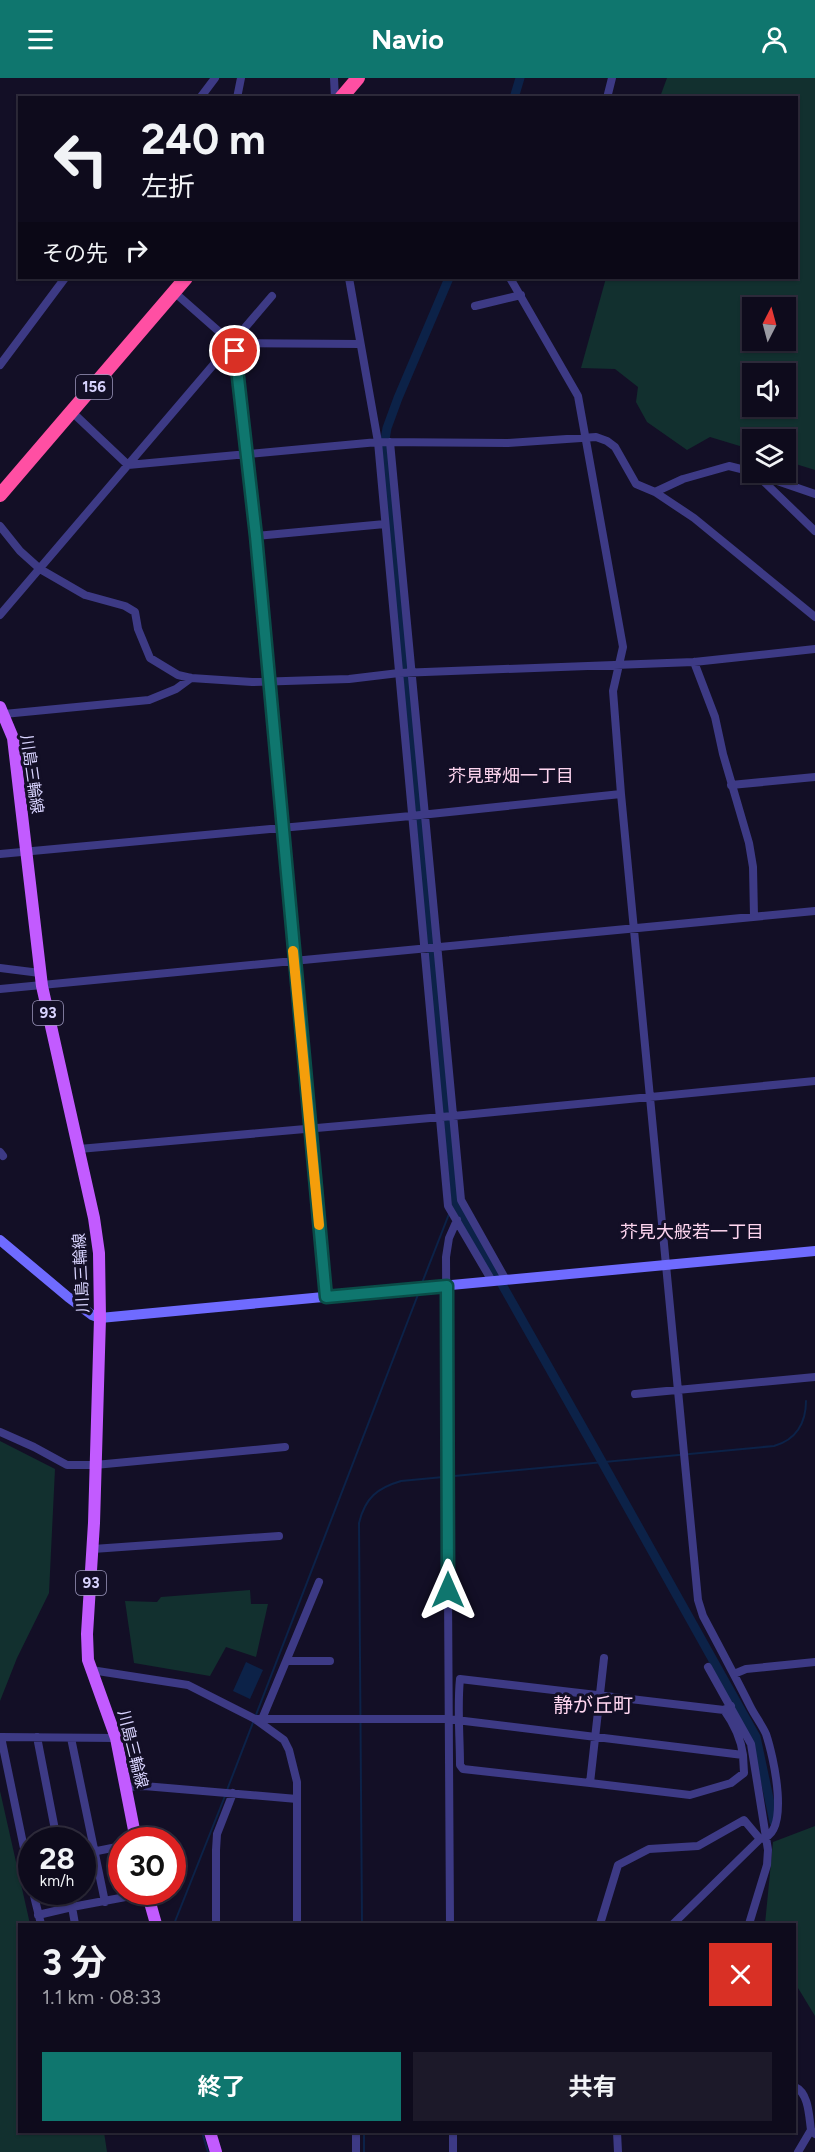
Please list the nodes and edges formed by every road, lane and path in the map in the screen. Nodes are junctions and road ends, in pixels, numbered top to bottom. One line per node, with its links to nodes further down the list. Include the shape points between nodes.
1 (215, 78): 6 (street)
2 (241, 78): 7 (street)
3 (334, 78): 8 (street)
4 (358, 78): 9 (highway)
5 (612, 78): 10 (street)
6 (202, 96)
7 (237, 96)
8 (335, 96)
9 (343, 96)
10 (608, 96)
11 (64, 279): 21 (street)
12 (185, 279): 15 (highway, 156)
13 (349, 279): 20 (street)
14 (511, 279): 16 (street)
15 (174, 292): 19 (street); 22 (highway, 156)
16 (521, 295): 18 (street); 23 (street, via 578,396)
17 (272, 296): 19 (street)
18 (475, 306)
19 (232, 343): 20 (street); 26 (street); 27 (street)
20 (360, 344): 24 (street)
21 (0, 365)
22 (72, 412): 27 (street); 33 (highway, 156)
23 (586, 437): 25 (street, via 508,443); 31 (street, via 596,436 615,447 636,484); 45 (street, via 623,646)
24 (378, 442): 25 (street); 26 (street); 34 (street)
25 (390, 442): 38 (street)
26 (248, 453): 27 (street); 37 (street)
27 (128, 465): 40 (street)
28 (742, 469): 31 (street, via 729,466)
29 (765, 483): 36 (street)
30 (784, 483): 32 (street)
31 (655, 492): 42 (street, via 713,532)
32 (815, 494)
33 (0, 495)
34 (385, 524): 37 (street); 39 (street)
35 (0, 526): 40 (street)
36 (815, 531)
37 (256, 536): 49 (street)
38 (400, 542): 39 (street); 46 (street)
39 (386, 544): 47 (street)
40 (40, 569): 41 (street); 48 (street, via 85,595 135,612 150,658 178,675)
41 (0, 615)
42 (815, 617)
43 (815, 649): 44 (street)
44 (694, 662): 45 (street); 52 (street, via 715,717)
45 (619, 666): 46 (street); 53 (street, via 613,691)
46 (411, 672): 47 (street); 54 (street)
47 (399, 673): 49 (street); 55 (street)
48 (191, 678): 49 (street); 50 (street, via 149,700)
49 (269, 683): 56 (street)
50 (2, 711): 57 (main road, 川島三輪線 / 93, via 13,738)
51 (815, 777): 52 (street)
52 (731, 785): 60 (street, via 749,843)
53 (621, 794): 54 (street); 61 (street)
54 (425, 813): 55 (street); 62 (street)
55 (411, 816): 56 (street); 63 (street)
56 (282, 828): 57 (street); 64 (street)
57 (25, 851): 58 (street); 66 (main road, 川島三輪線 / 93)
58 (0, 854)
59 (815, 911): 60 (street)
60 (754, 917): 61 (street)
61 (635, 928): 62 (street); 70 (street)
62 (438, 947): 63 (street); 71 (street)
63 (424, 948): 64 (street); 72 (street)
64 (294, 962): 67 (street); 73 (street)
65 (0, 968): 66 (street)
66 (40, 973): 67 (main road, 川島三輪線 / 93)
67 (42, 986): 68 (street); 74 (main road, 川島三輪線 / 93)
68 (0, 990)
69 (815, 1081): 70 (street)
70 (650, 1096): 71 (street); 78 (street)
71 (453, 1116): 72 (street); 79 (street, via 461,1200)
72 (440, 1117): 73 (street); 75 (street, via 448,1206)
73 (310, 1129): 74 (street); 82 (street)
74 (79, 1149): 83 (main road, 川島三輪線 / 93, via 99,1253)
75 (457, 1220): 80 (street); 81 (street, via 446,1257)
76 (0, 1240): 83 (street, via 68,1297)
77 (815, 1251): 78 (street)
78 (666, 1266): 79 (street); 85 (street)
79 (507, 1280): 80 (street)
80 (492, 1281): 81 (street)
81 (447, 1286): 82 (street); 103 (street)
82 (326, 1297): 83 (street)
83 (100, 1318): 89 (main road, 川島三輪線 / 93)
84 (815, 1377): 85 (street)
85 (677, 1391): 86 (street); 99 (street, via 698,1600)
86 (635, 1394)
87 (0, 1432): 89 (street, via 67,1465)
88 (285, 1447): 89 (street)
89 (95, 1465): 91 (main road, 川島三輪線 / 93)
90 (279, 1536): 91 (street)
91 (93, 1550): 98 (main road, 川島三輪線 / 93, via 87,1634)
92 (320, 1582): 94 (street)
93 (604, 1658): 100 (street)
94 (286, 1661): 95 (street); 102 (street)
95 (330, 1661)
96 (815, 1662): 99 (street, via 746,1669)
97 (708, 1667): 101 (street)
98 (91, 1670): 102 (street, via 188,1685); 107 (main road, 川島三輪線 / 93)
99 (734, 1674): 118 (street, via 765,1732 772,1754 779,1814 776,1828)
100 (600, 1696): 101 (street); 104 (street, via 460,1679); 108 (street)
101 (727, 1708): 109 (street); 118 (street, via 751,1744)
102 (259, 1719): 103 (street); 113 (street, via 284,1740 289,1750)
103 (448, 1719): 104 (street); 131 (street)
104 (460, 1721): 108 (street); 110 (street, via 463,1769)
105 (37, 1737): 106 (street); 114 (street, via 1,1737); 115 (street)
106 (71, 1738): 107 (street); 116 (street)
107 (116, 1738): 111 (main road, 川島三輪線 / 93)
108 (595, 1738): 109 (street); 110 (street)
109 (743, 1755): 110 (street, via 744,1773 731,1783 690,1795)
110 (590, 1783)
111 (126, 1787): 112 (street); 117 (main road, 川島三輪線 / 93)
112 (233, 1793): 113 (street); 129 (street, via 218,1833)
113 (297, 1799): 130 (street)
114 (21, 1827)
115 (54, 1827)
116 (90, 1827)
117 (134, 1827)
118 (763, 1838): 132 (street, via 744,1820 698,1846 649,1849 618,1865); 133 (street); 134 (street, via 767,1865)
119 (96, 1856): 121 (street)
120 (108, 1901): 121 (street)
121 (105, 1902): 124 (street)
122 (36, 1905): 125 (street)
123 (151, 1905): 128 (main road)
124 (72, 1907): 125 (street); 127 (street)
125 (38, 1915): 126 (street)
126 (41, 1923)
127 (75, 1923)
128 (156, 1923)
129 (216, 1923)
130 (297, 1923)
131 (450, 1923)
132 (600, 1923)
133 (674, 1923)
134 (749, 1923)
135 (796, 2087): 136 (street, via 804,2095)
136 (813, 2132): 145 (street)
137 (210, 2133): 141 (main road)
138 (356, 2133): 142 (street)
139 (453, 2133): 143 (street)
140 (617, 2133): 144 (street)
141 (216, 2152)
142 (356, 2152)
143 (453, 2152)
144 (618, 2152)
145 (798, 2152)

